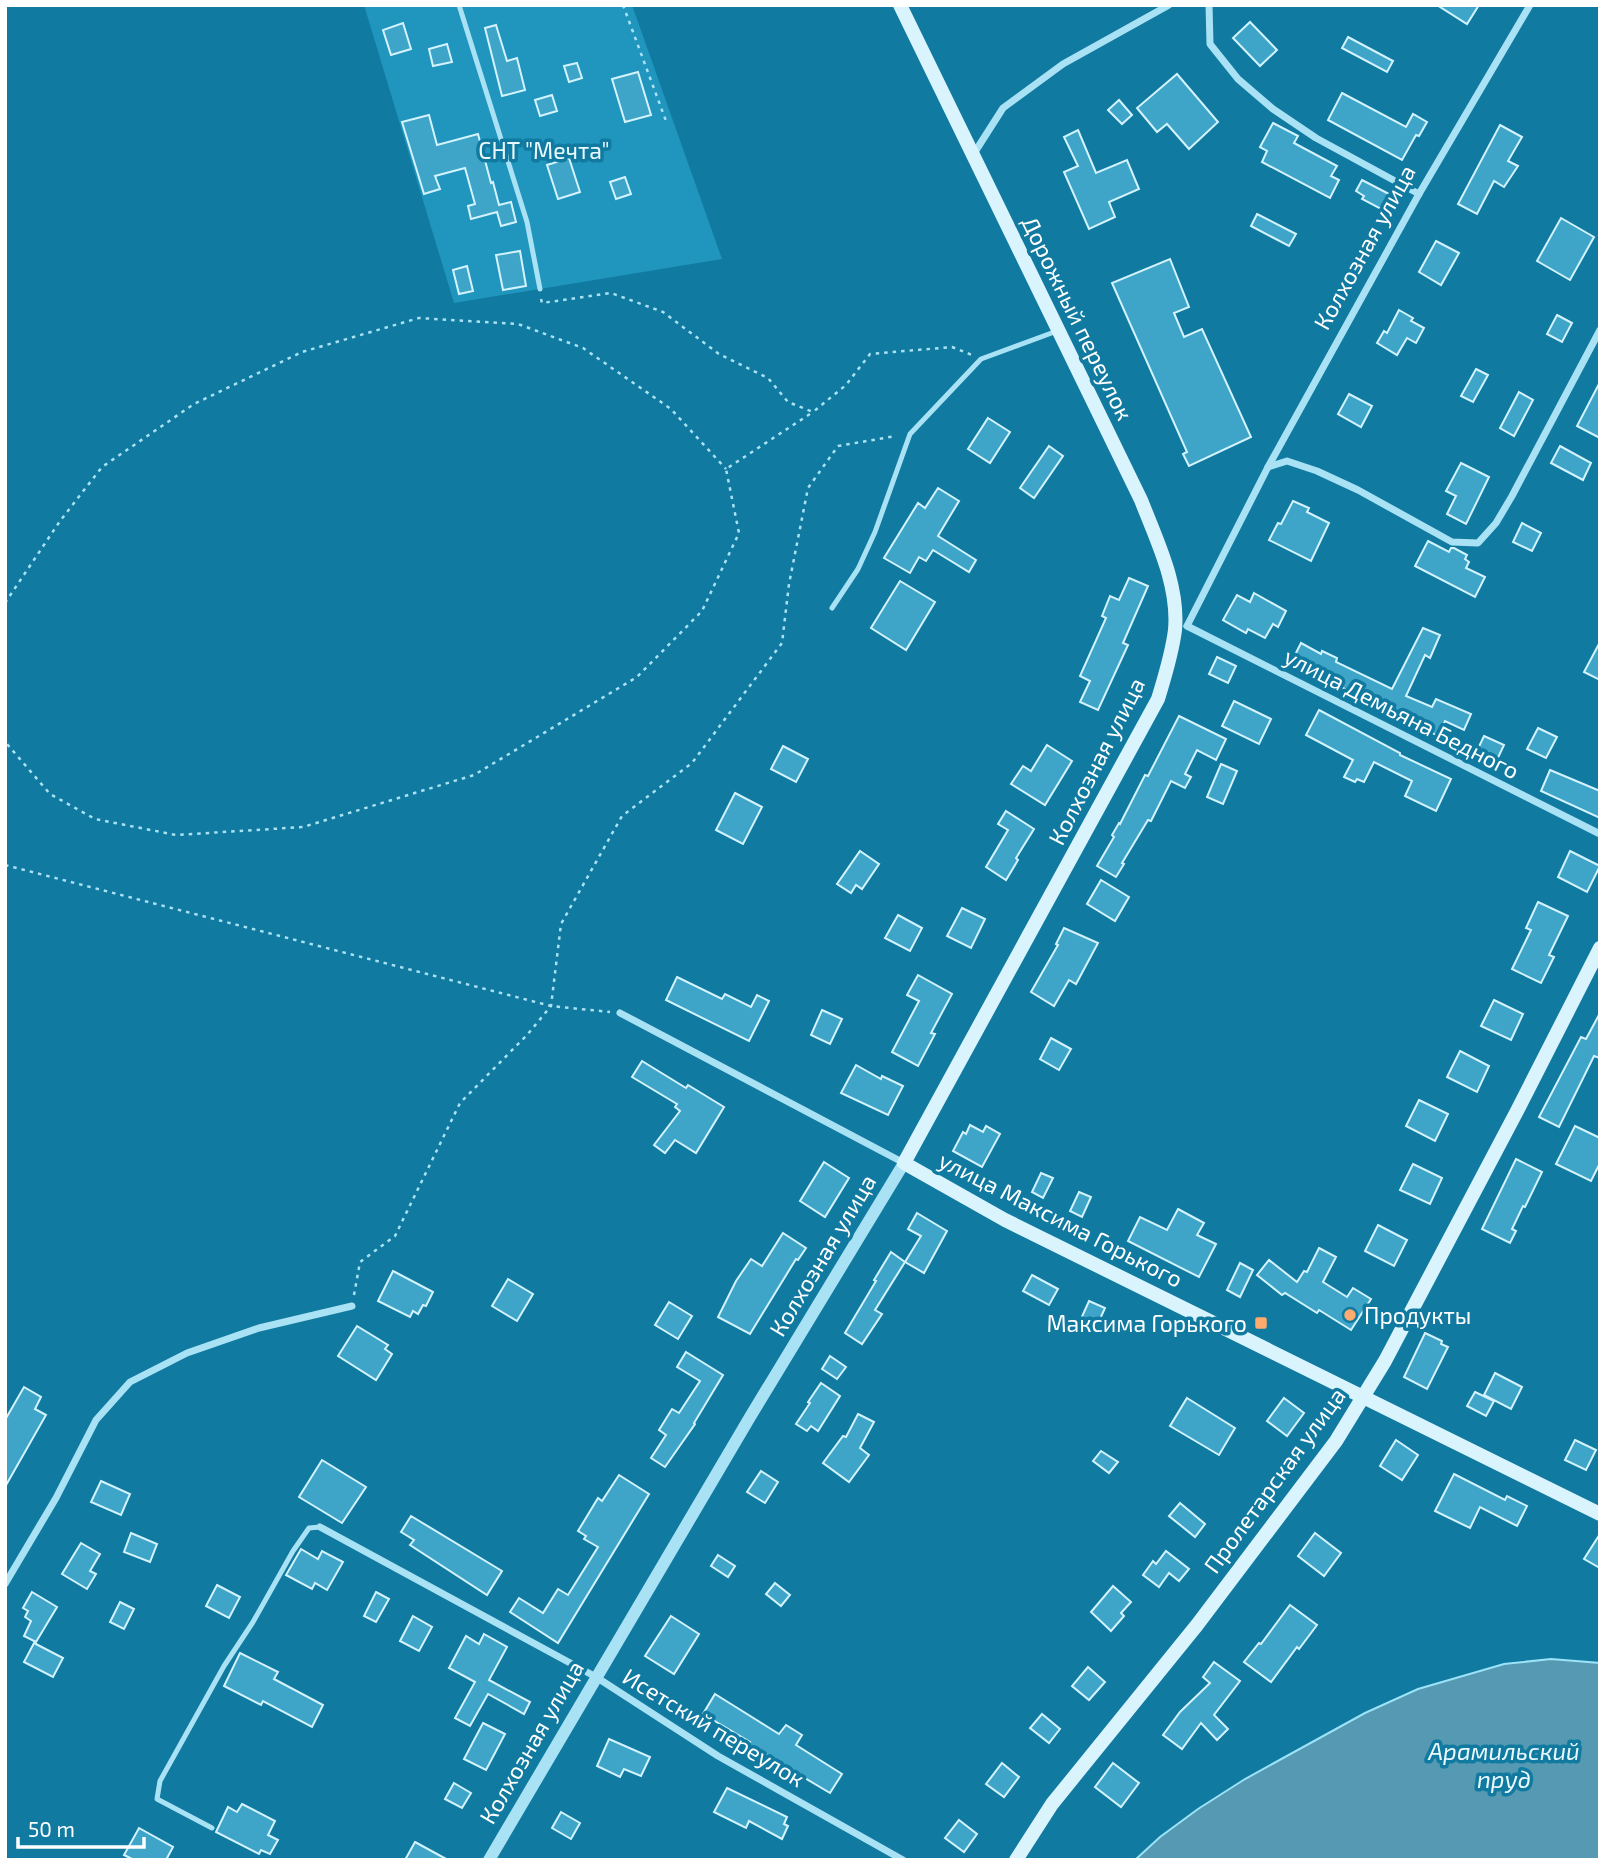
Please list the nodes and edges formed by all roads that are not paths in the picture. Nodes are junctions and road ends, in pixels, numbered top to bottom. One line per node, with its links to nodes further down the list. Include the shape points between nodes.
1 (459, 5): 8 (lane, via 527,222)
2 (900, 5): 6 (main road, Дорожный переулок)
3 (1169, 5): 6 (street, via 1063,64 1003,108)
4 (1209, 5): 7 (street, via 1210,44 1238,79 1316,138)
5 (1530, 5): 7 (street, Колхозная улица)
6 (972, 156): 9 (main road, Дорожный переулок)
7 (1419, 194): 11 (street, Колхозная улица)
8 (540, 289)
9 (1060, 330): 12 (lane, via 981,359 910,434 875,532); 13 (main road, Дорожный переулок, via 1141,500 1165,561)
10 (1600, 330): 11 (street, via 1512,496 1478,543 1452,542 1317,471 1287,461)
11 (1268, 467): 13 (street, Колхозная улица)
12 (832, 608)
13 (1181, 627): 14 (main road, Дорожный переулок); 15 (street, улица Демьяна Бедного)
14 (1170, 661): 18 (main road, Колхозная улица, via 1158,699 1138,738)
15 (1600, 834)
16 (1600, 948): 20 (main road, Пролетарская улица, via 1461,1218)
17 (620, 1013): 18 (street, улица Максима Горького)
18 (904, 1163): 20 (main road, улица Максима Горького, via 1017,1225); 24 (street, Колхозная улица)
19 (352, 1306): 23 (street, via 259,1328 187,1353 130,1382 96,1420)
20 (1363, 1395): 21 (main road, улица Максима Горького); 28 (main road, Пролетарская улица, via 1336,1441 1052,1804)
21 (1600, 1514)
22 (320, 1527): 24 (street, Исетский переулок); 25 (lane, via 309,1528 292,1551 160,1781 157,1799)
23 (5, 1584)
24 (596, 1677): 26 (street, Колхозная улица); 27 (street, Исетский переулок, via 718,1756)
25 (212, 1828)
26 (489, 1860)
27 (903, 1860)
28 (1016, 1860)

